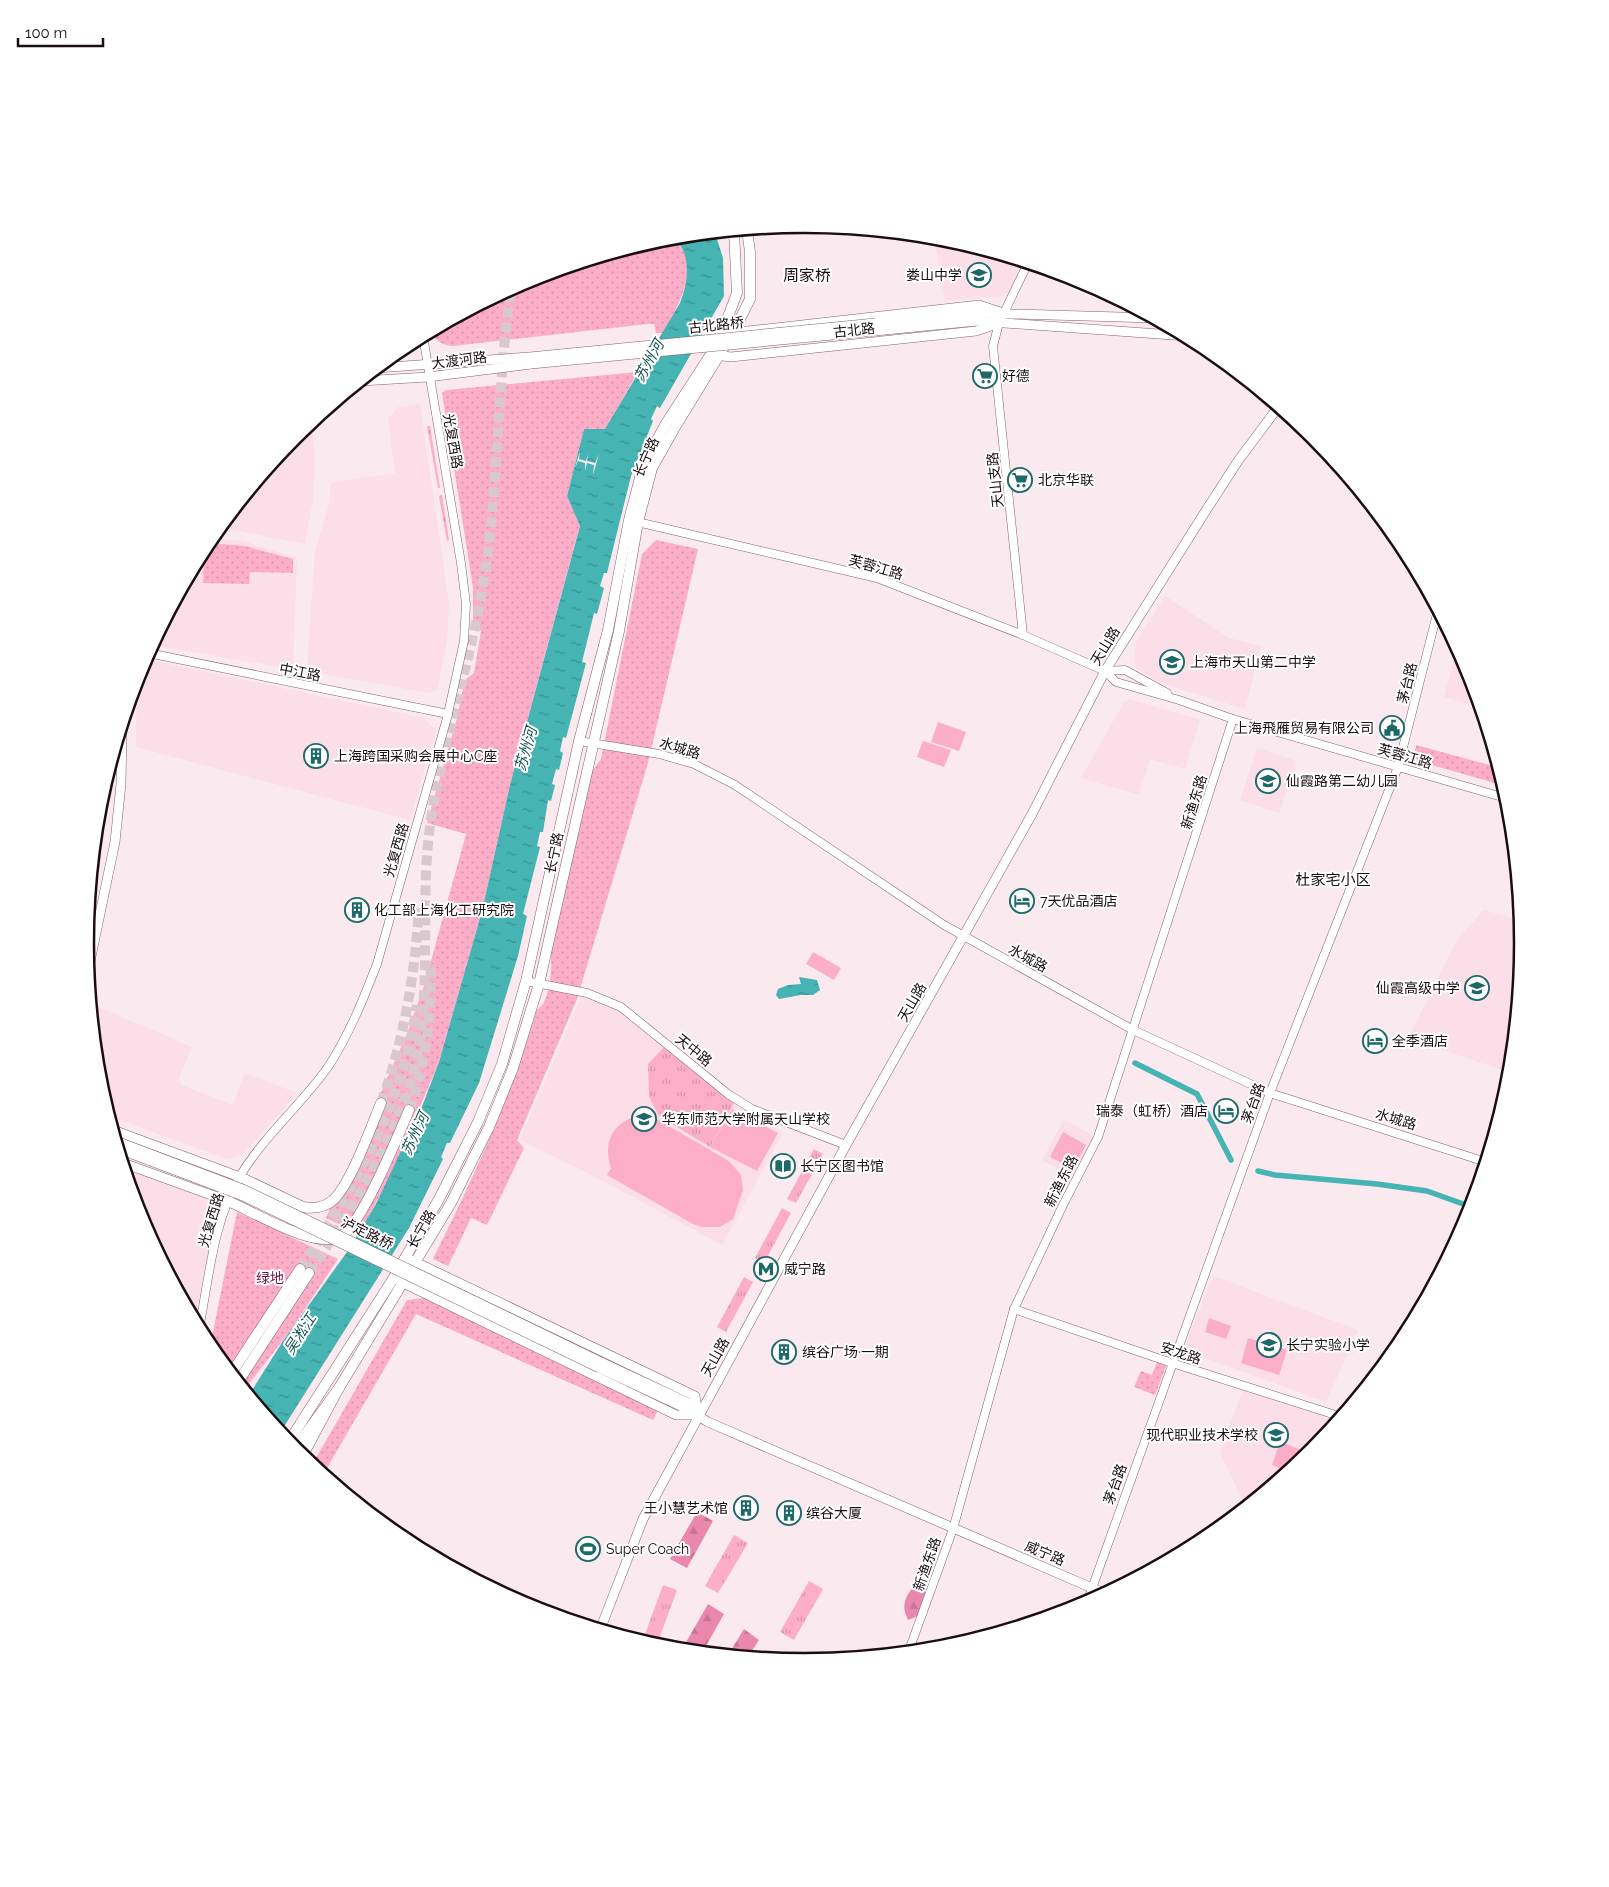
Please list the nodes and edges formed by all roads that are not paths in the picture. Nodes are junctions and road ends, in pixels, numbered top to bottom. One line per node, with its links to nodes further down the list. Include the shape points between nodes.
1 (748, 235): 9 (main road, 长宁路, via 750,299)
2 (734, 237): 8 (main road, 长宁路, via 736,293)
3 (1026, 268): 4 (street, 天山支路)
4 (1003, 312): 5 (main road, 古北路); 6 (street, 天山支路); 7 (main road, 古北路, via 977,312); 9 (main road, 古北路, via 978,305)
5 (1140, 317)
6 (999, 323): 7 (main road, 古北路, via 977,321); 10 (main road, 古北路); 12 (main road, 古北路, via 976,331 730,357); 21 (street, 天山支路, via 994,346)
7 (875, 327): 13 (main road, 古北路桥, bridge)
8 (723, 330): 9 (main road, 古北路); 12 (main road, 长宁路)
9 (734, 331): 12 (main road, 长宁路)
10 (1171, 335)
11 (424, 344): 14 (street, 光复西路)
12 (715, 355): 19 (main road, 长宁路, via 652,468)
13 (530, 360): 14 (main road, 大渡河路); 16 (main road, 大渡河路)
14 (427, 365): 15 (main road, 大渡河路); 16 (street, 光复西路)
15 (390, 367)
16 (428, 377): 17 (main road, 大渡河路); 25 (street, 光复西路, via 466,604 464,641)
17 (372, 380)
18 (1275, 411): 23 (main road, 天山路, via 1224,483)
19 (633, 521): 21 (street, 芙蓉江路, via 877,578); 27 (main road, 长宁路); 28 (main road, 长宁路, via 619,630)
20 (1436, 618): 30 (street, 茅台路)
21 (1023, 635): 23 (street, 芙蓉江路)
22 (156, 655): 25 (street, 中江路)
23 (1105, 672): 24 (street, 芙蓉江路, via 1116,682); 24 (street, 芙蓉江路, via 1125,670); 32 (main road, 天山路)
24 (1180, 700): 26 (street, 芙蓉江路)
25 (448, 714): 46 (street, 光复西路, via 377,964 362,1003 328,1067)
26 (1233, 719): 30 (street, 芙蓉江路); 36 (street, 新渔东路)
27 (579, 742): 28 (street, 水城路); 34 (main road, 长宁路)
28 (592, 743): 32 (street, 水城路, via 659,754 694,764 735,785); 35 (main road, 长宁路)
29 (122, 747): 33 (main road, via 115,842)
30 (1398, 766): 31 (street, 芙蓉江路); 37 (street, 茅台路)
31 (1500, 796)
32 (964, 936): 36 (street, 水城路); 42 (main road, 天山路)
33 (94, 941)
34 (526, 981): 35 (street, 天中路); 48 (main road, 长宁路, via 502,1064 478,1122)
35 (539, 984): 42 (street, 天中路, via 586,994 620,1007 752,1110); 49 (main road, 长宁路, via 513,1068 489,1127)
36 (1133, 1030): 37 (street, 水城路); 52 (street, 新渔东路, via 1098,1137)
37 (1270, 1093): 44 (street, 水城路); 54 (street, 茅台路)
38 (381, 1103): 46 (main road, via 344,1184 326,1205 303,1207)
39 (409, 1110): 47 (main road, via 373,1188 354,1222 341,1236 324,1239 306,1236)
40 (120, 1132): 46 (main road)
41 (123, 1144): 55 (main road, 泸定路桥, bridge, via 245,1190)
42 (846, 1145): 60 (main road, 天山路)
43 (125, 1151): 55 (main road, 泸定路桥, bridge, via 243,1196)
44 (1481, 1161)
45 (129, 1165): 47 (main road)
46 (240, 1177): 47 (street, 光复西路)
47 (228, 1201): 53 (street, 光复西路)
48 (405, 1257): 49 (main road); 50 (main road, 长宁路)
49 (417, 1262): 51 (main road, 长宁路); 60 (main road, via 695,1396)
50 (393, 1279): 51 (main road, 威宁路); 61 (main road, 长宁路)
51 (404, 1284): 58 (main road, 长宁路); 60 (main road, 威宁路, via 676,1415)
52 (1014, 1309): 54 (street, 安龙路); 64 (street, 新渔东路)
53 (201, 1318)
54 (1172, 1363): 59 (street, 安龙路); 65 (street, 茅台路)
55 (600, 1365): 60 (main road, 威宁路, via 691,1404)
56 (235, 1368): 57 (main road, via 305,1271)
57 (242, 1377)
58 (339, 1388): 62 (main road); 63 (main road, 长宁路)
59 (1336, 1415)
60 (698, 1416): 64 (main road, 威宁路); 68 (main road, 天山路, via 644,1519)
61 (293, 1436)
62 (299, 1443)
63 (306, 1450)
64 (953, 1529): 65 (main road, 威宁路); 69 (street, 新渔东路)
65 (1091, 1587): 66 (main road, 威宁路); 67 (street, 茅台路)
66 (1098, 1590)
67 (1089, 1594)
68 (602, 1625)
69 (911, 1646)

